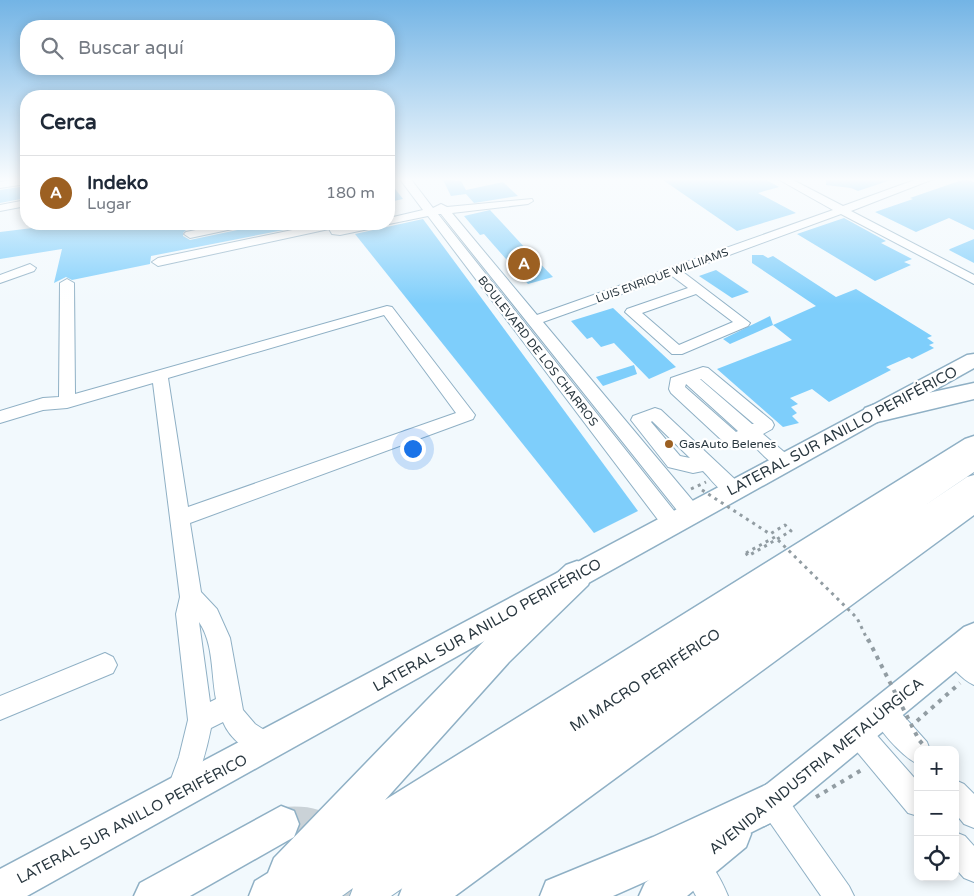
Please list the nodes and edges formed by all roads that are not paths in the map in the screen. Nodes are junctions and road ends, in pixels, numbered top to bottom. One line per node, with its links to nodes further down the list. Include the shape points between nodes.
1 (445, 220): 17 (street, BOULEVARD DE LOS CHARROS)
2 (445, 220): 36 (street, BOULEVARD DE LOS CHARROS)
3 (816, 220): 12 (street, LUIS ENRIQUE WILLIIAMS)
4 (866, 220): 13 (street)
5 (189, 230): 9 (street)
6 (306, 230): 9 (street)
7 (336, 230): 8 (street)
8 (350, 230)
9 (195, 254): 10 (street)
10 (158, 262)
11 (30, 268): 14 (street)
12 (674, 271): 16 (street); 17 (street, LUIS ENRIQUE WILLIIAMS)
13 (974, 277)
14 (0, 279)
15 (68, 283): 21 (street)
16 (698, 289): 16 (street, via 652,304 632,312 677,351 743,324)
17 (534, 321): 22 (street, BOULEVARD DE LOS CHARROS)
18 (974, 360): 23 (main road, LATERAL SUR ANILLO PERIFÉRICO)
19 (160, 375): 21 (street); 37 (street); 37 (street, via 387,310 467,415)
20 (974, 391): 23 (highway)
21 (67, 402): 24 (street, via 43,404)
22 (608, 412): 25 (street); 32 (street, BOULEVARD DE LOS CHARROS)
23 (873, 414): 29 (main road, LATERAL SUR ANILLO PERIFÉRICO)
24 (0, 417)
25 (639, 420): 28 (street); 30 (street, via 655,414)
26 (752, 434): 26 (street, via 734,441 677,389 677,382 703,372 766,425); 29 (street)
27 (974, 446): 59 (highway)
28 (674, 462): 30 (street, via 693,466); 32 (street)
29 (784, 462): 34 (main road, LATERAL SUR ANILLO PERIFÉRICO)
30 (706, 464): 34 (street)
31 (974, 464): 60 (street, MI MACRO PERIFÉRICO)
32 (654, 468): 36 (street, BOULEVARD DE LOS CHARROS)
33 (974, 482): 61 (street, MI MACRO PERIFÉRICO)
34 (719, 492): 36 (main road, LATERAL SUR ANILLO PERIFÉRICO)
35 (974, 500): 62 (highway)
36 (686, 510): 38 (main road, LATERAL SUR ANILLO PERIFÉRICO)
37 (180, 518): 39 (street)
38 (577, 575): 47 (main road, LATERAL SUR ANILLO PERIFÉRICO); 59 (highway, via 485,661)
39 (191, 597): 42 (street, via 212,619 218,636); 44 (street, via 186,614)
40 (969, 658): 46 (main road, AVENIDA INDUSTRIA METALÚRGICA)
41 (105, 664): 43 (street)
42 (229, 706): 44 (street); 47 (street, via 236,722)
43 (0, 708)
44 (200, 720): 48 (street, via 192,757)
45 (857, 732): 46 (main road, AVENIDA INDUSTRIA METALÚRGICA); 50 (street); 51 (main road, AVENIDA INDUSTRIA METALÚRGICA)
46 (901, 732)
47 (266, 746): 48 (main road, LATERAL SUR ANILLO PERIFÉRICO)
48 (179, 792): 57 (main road, LATERAL SUR ANILLO PERIFÉRICO)
49 (959, 797): 52 (street)
50 (914, 798)
51 (778, 809): 55 (main road, AVENIDA INDUSTRIA METALÚRGICA); 63 (highway, via 706,835); 66 (street)
52 (974, 814)
53 (281, 824): 58 (main road)
54 (959, 851): 56 (street)
55 (694, 866): 64 (main road, AVENIDA INDUSTRIA METALÚRGICA); 65 (street)
56 (974, 868)
57 (0, 890)
58 (153, 896)
59 (269, 896)
60 (316, 896)
61 (365, 896)
62 (420, 896)
63 (561, 896)
64 (658, 896)
65 (713, 896)
66 (839, 896)

